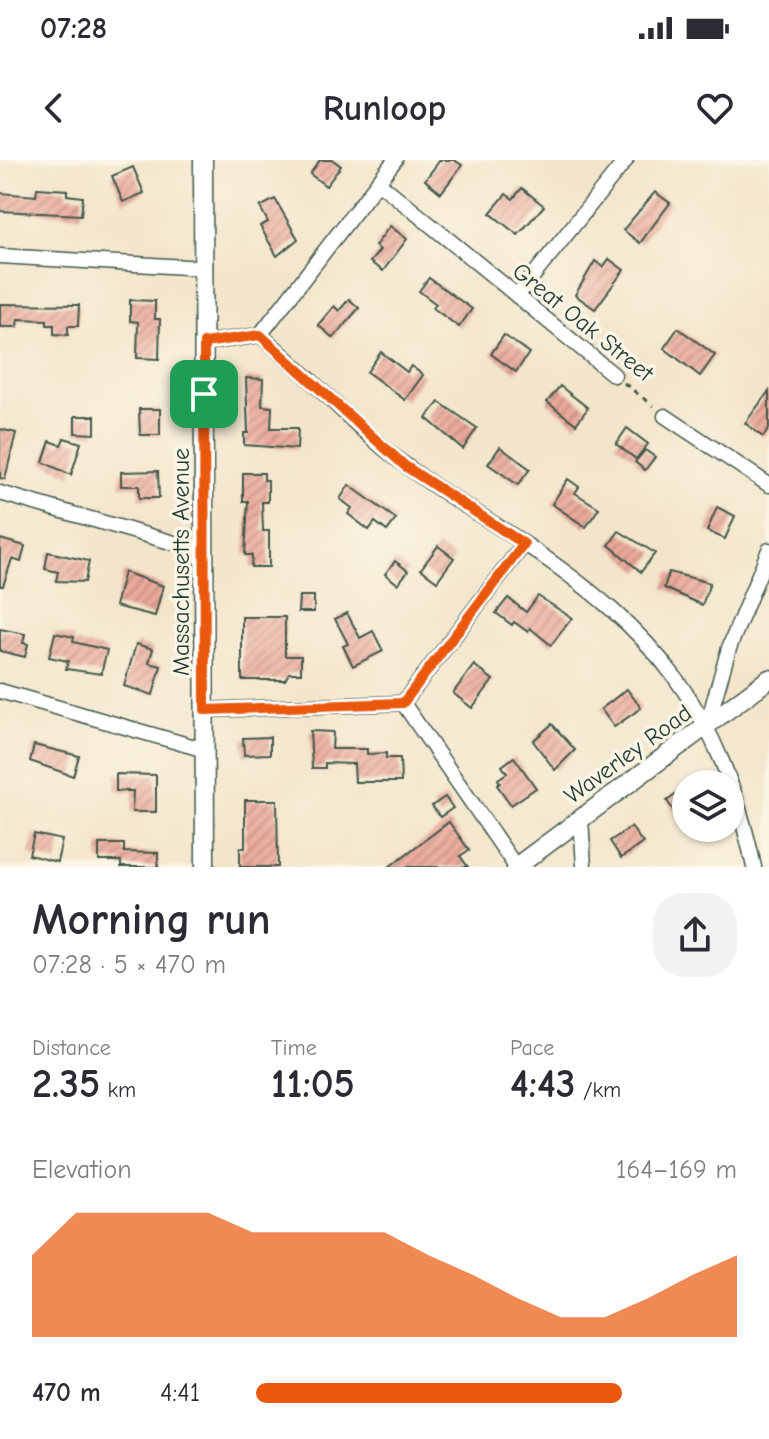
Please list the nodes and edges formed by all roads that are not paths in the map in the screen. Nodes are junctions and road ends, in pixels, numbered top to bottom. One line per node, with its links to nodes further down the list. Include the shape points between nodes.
1 (203, 160): 6 (main road, Massachusetts Avenue)
2 (395, 160): 4 (street)
3 (626, 160): 7 (street)
4 (378, 182): 7 (street, Great Oak Street); 8 (street)
5 (0, 256): 6 (street)
6 (203, 268): 9 (main road, Massachusetts Avenue)
7 (517, 296): 10 (street, Great Oak Street)
8 (260, 335): 9 (street); 14 (street, via 405,466)
9 (204, 343): 15 (main road, Massachusetts Avenue)
10 (614, 375)
11 (665, 416): 12 (street)
12 (769, 485)
13 (0, 493): 15 (street, via 181,545)
14 (524, 544): 19 (street); 21 (street, via 635,631 683,685)
15 (204, 546): 20 (main road, Massachusetts Avenue)
16 (769, 550): 21 (street, via 729,648)
17 (769, 679): 21 (main road, Waverley Road)
18 (0, 691): 22 (street)
19 (403, 703): 20 (street); 25 (street)
20 (205, 710): 22 (main road, Massachusetts Avenue)
21 (707, 725): 23 (main road, Waverley Road); 27 (street, via 731,782)
22 (205, 750): 24 (main road, Massachusetts Avenue)
23 (581, 818): 25 (main road, Waverley Road); 26 (street)
24 (205, 867)
25 (516, 867)
26 (584, 867)
27 (754, 867)

